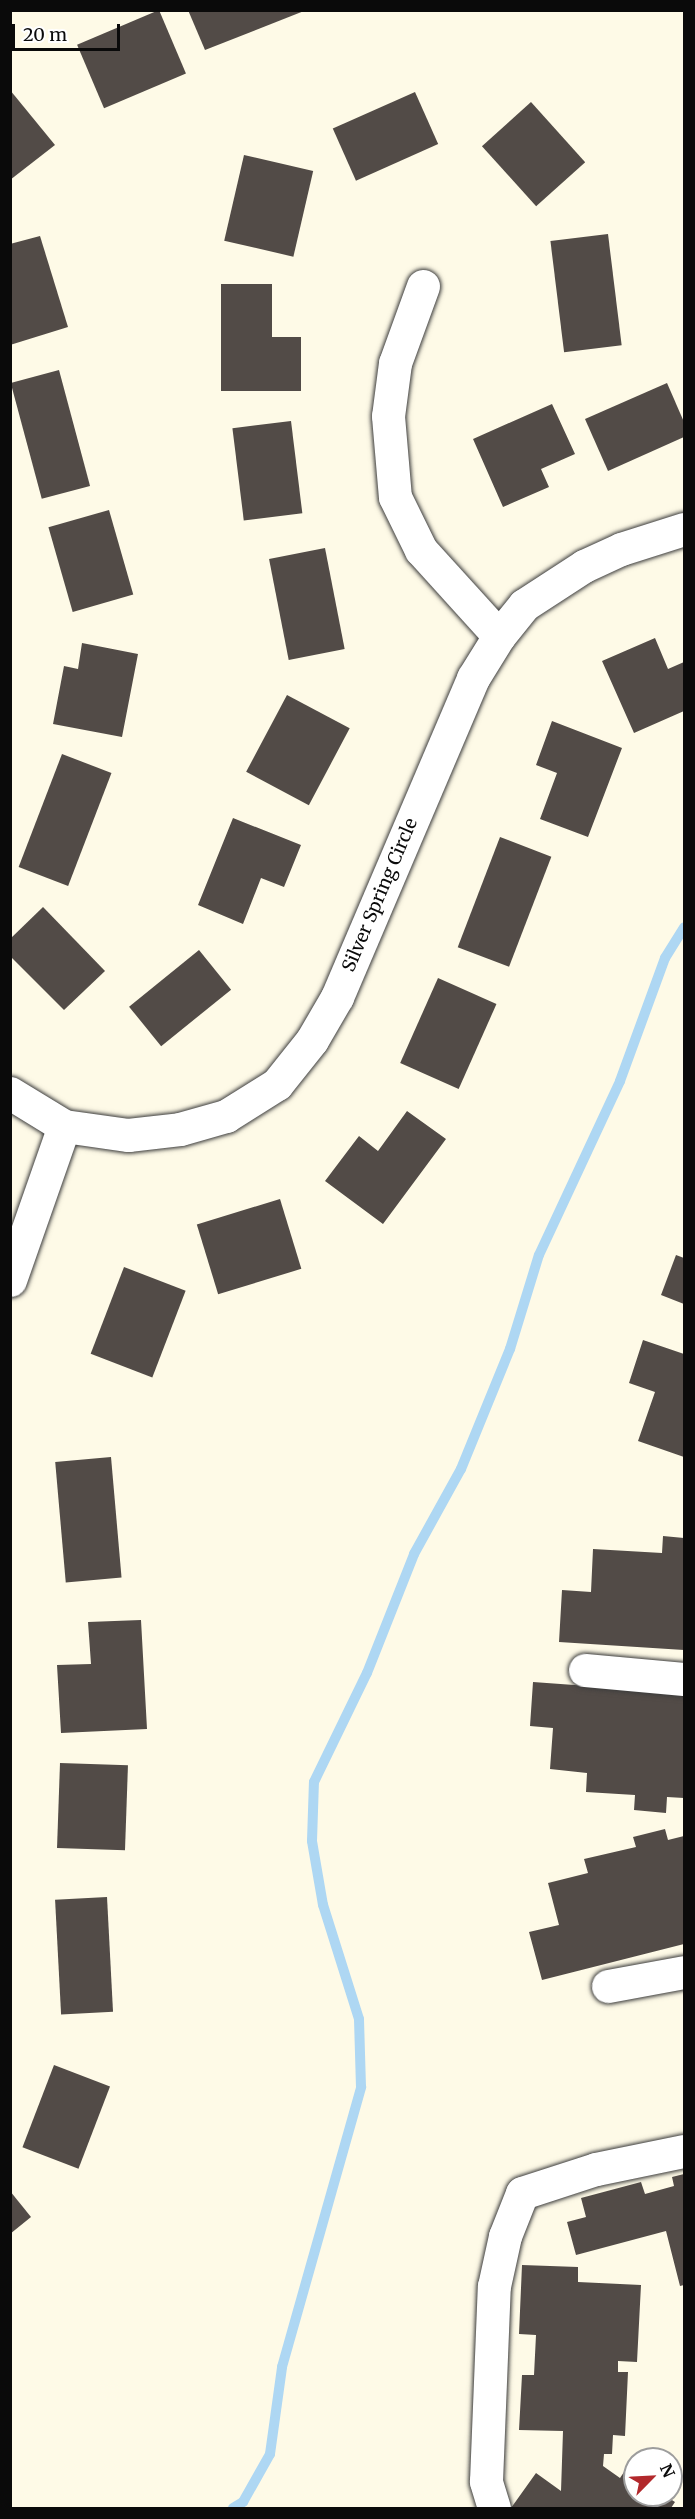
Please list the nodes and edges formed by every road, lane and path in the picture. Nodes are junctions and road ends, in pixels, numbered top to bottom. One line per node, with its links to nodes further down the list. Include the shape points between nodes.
1 (423, 286): 3 (street, via 395,363 388,416 395,497 421,550)
2 (684, 529): 3 (street, Silver Spring Circle, via 621,549 584,566 524,605)
3 (499, 636): 5 (street, Silver Spring Circle, via 473,678 336,997 312,1040 277,1084 226,1116 180,1129 128,1135)
4 (10, 1093): 5 (street, Silver Spring Circle)
5 (64, 1126): 6 (street)
6 (10, 1280)
7 (585, 1670): 8 (street)
8 (684, 1679)
9 (684, 1972): 10 (street)
10 (608, 1986)
11 (684, 2151): 12 (street, via 596,2169 522,2193 505,2236 494,2286 486,2481)
12 (494, 2508)

